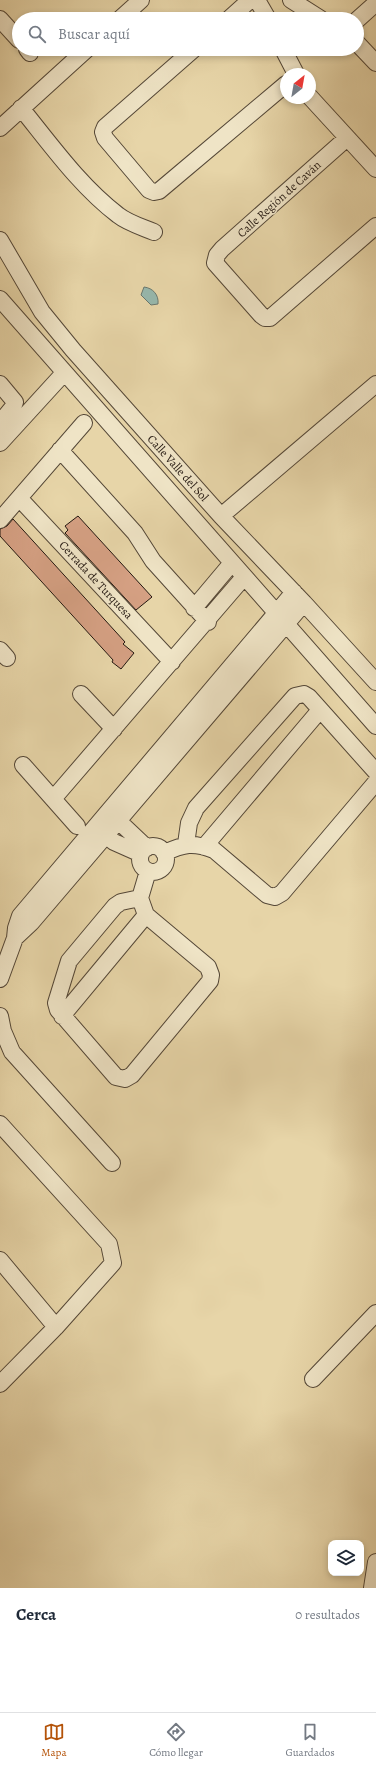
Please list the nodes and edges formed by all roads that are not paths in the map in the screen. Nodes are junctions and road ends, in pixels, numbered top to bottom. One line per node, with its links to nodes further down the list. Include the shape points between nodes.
1 (141, 0): 6 (street)
2 (250, 0): 7 (street)
3 (257, 0): 8 (street)
4 (291, 0): 9 (street)
5 (376, 3): 10 (street)
6 (128, 12)
7 (237, 12)
8 (264, 12)
9 (310, 12)
10 (364, 14)
11 (0, 19): 12 (street)
12 (12, 32)
13 (364, 50): 17 (street)
14 (79, 56): 21 (street)
15 (186, 56): 19 (street, via 105,127 103,132 149,190 154,192 159,191)
16 (287, 56): 18 (street)
17 (376, 63)
18 (293, 68)
19 (280, 89)
20 (316, 104): 23 (street)
21 (21, 108): 22 (street); 26 (street, via 67,165 100,200 119,216)
22 (0, 128)
23 (347, 138): 24 (street); 25 (street, Calle Región de Caván, via 222,249 215,263 261,315 270,318)
24 (376, 169)
25 (376, 226)
26 (154, 232)
27 (0, 240): 37 (street, Calle Valle del Sol, via 42,312)
28 (0, 299): 29 (street)
29 (64, 373): 34 (street); 39 (street)
30 (0, 384): 32 (street, via 15,402 14,407)
31 (376, 384): 37 (street)
32 (0, 423)
33 (84, 423): 35 (street)
34 (0, 443)
35 (60, 450): 36 (street); 42 (street, via 135,533 153,561)
36 (20, 498): 38 (street); 45 (street, Cerrada de Turquesa)
37 (221, 516): 41 (street, Calle Valle del Sol)
38 (0, 520)
39 (231, 564): 40 (street); 42 (street)
40 (244, 577): 43 (street); 44 (street)
41 (299, 598): 43 (street); 46 (street, Calle Valle del Sol)
42 (194, 608): 44 (street)
43 (281, 619): 49 (street); 55 (street)
44 (208, 622): 45 (street)
45 (172, 662): 50 (street)
46 (376, 682)
47 (81, 694): 50 (street)
48 (320, 710): 52 (street); 58 (street, via 304,694 295,696 196,808 189,823); 59 (street)
49 (376, 726)
50 (114, 729): 54 (street)
51 (22, 765): 54 (street)
52 (376, 772)
53 (376, 782): 59 (street, via 282,893 275,897 267,895 214,850)
54 (53, 799): 56 (street)
55 (113, 816): 57 (street); 60 (street)
56 (77, 826)
57 (100, 831): 60 (street); 65 (street, via 20,916)
58 (186, 844): 59 (street); 61 (street)
59 (204, 847)
60 (144, 851): 61 (street, via 154,846); 62 (street, via 142,866)
61 (164, 853): 62 (street, via 164,866 157,871)
62 (148, 871): 63 (street)
63 (140, 898): 64 (street); 67 (street, via 115,906 69,961 56,1003)
64 (146, 916): 67 (street); 67 (street, via 208,967 211,974 210,981 132,1075 125,1079 116,1077)
65 (0, 979)
66 (0, 1016): 68 (street)
67 (62, 1016)
68 (6, 1048): 70 (street)
69 (0, 1124): 73 (street, via 109,1244 113,1263)
70 (112, 1163)
71 (0, 1260): 73 (street)
72 (376, 1313): 74 (street)
73 (56, 1327): 75 (street)
74 (312, 1379)
75 (0, 1384)
76 (376, 1562): 77 (street)
77 (372, 1588)

